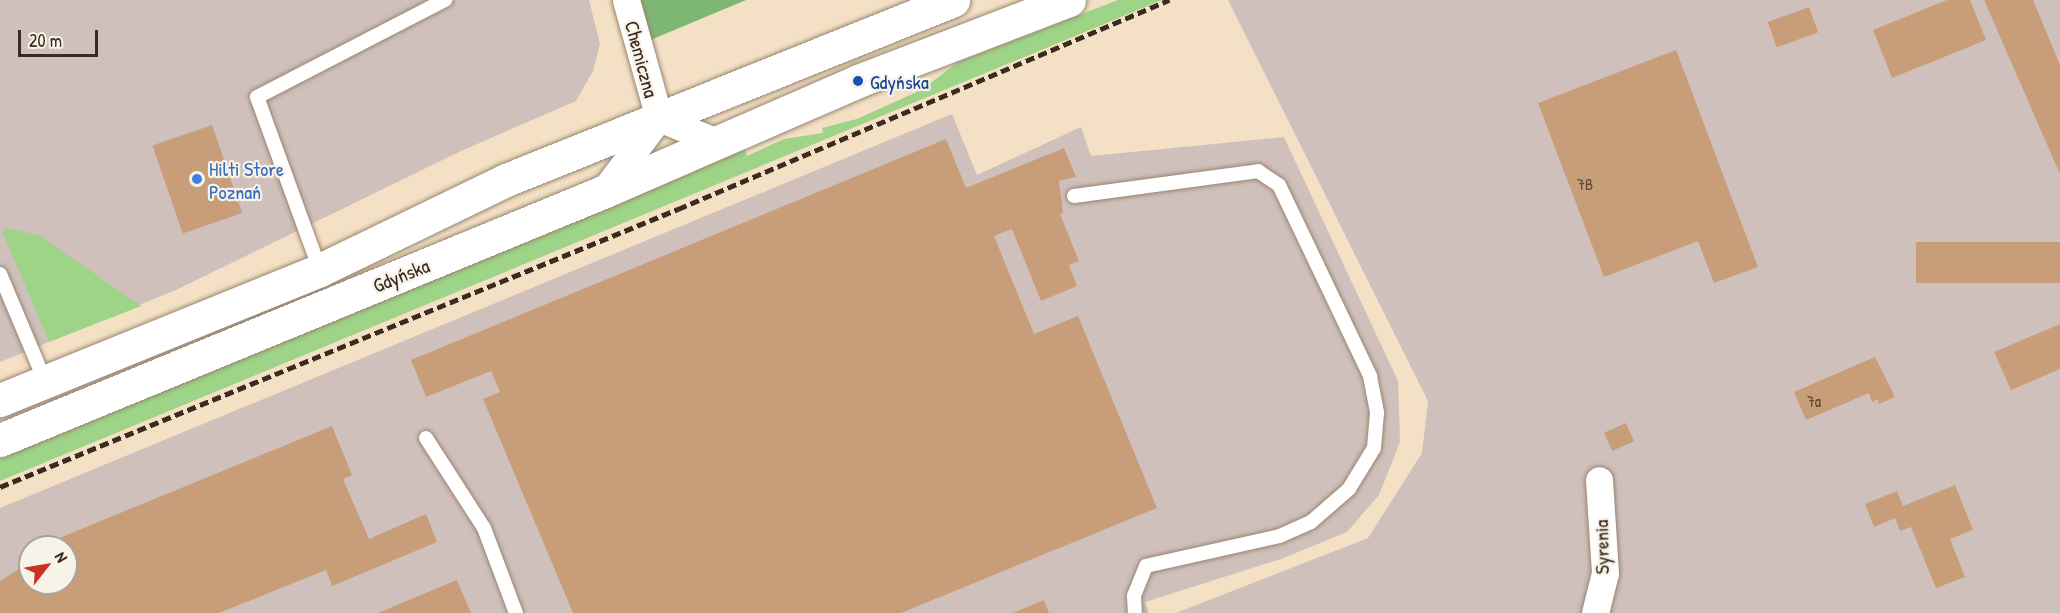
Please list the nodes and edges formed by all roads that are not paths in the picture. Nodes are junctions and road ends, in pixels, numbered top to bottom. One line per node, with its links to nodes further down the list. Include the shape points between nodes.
1 (445, 0): 9 (lane, via 256,98)
2 (626, 0): 5 (street, Chemiczna)
3 (953, 0): 5 (main road, Gdyńska)
4 (1069, 0): 6 (main road, Gdyńska, via 858,81)
5 (659, 118): 6 (street, Chemiczna); 7 (street, Chemiczna); 9 (main road, Gdyńska, via 506,180)
6 (717, 142): 7 (main road, Gdyńska)
7 (603, 192): 14 (main road, Gdyńska)
8 (1074, 196): 17 (lane, via 1258,171 1279,184 1370,376 1377,413 1374,448 1348,489 1311,522 1280,536 1146,567 1134,596)
9 (320, 270): 11 (main road, Gdyńska)
10 (0, 274): 11 (lane)
11 (45, 381): 12 (main road, Gdyńska)
12 (0, 400)
13 (426, 438): 16 (lane, via 484,528)
14 (0, 440)
15 (1599, 480): 18 (street, Syrenia, via 1605,573)
16 (516, 613)
17 (1135, 613)
18 (1595, 613)

